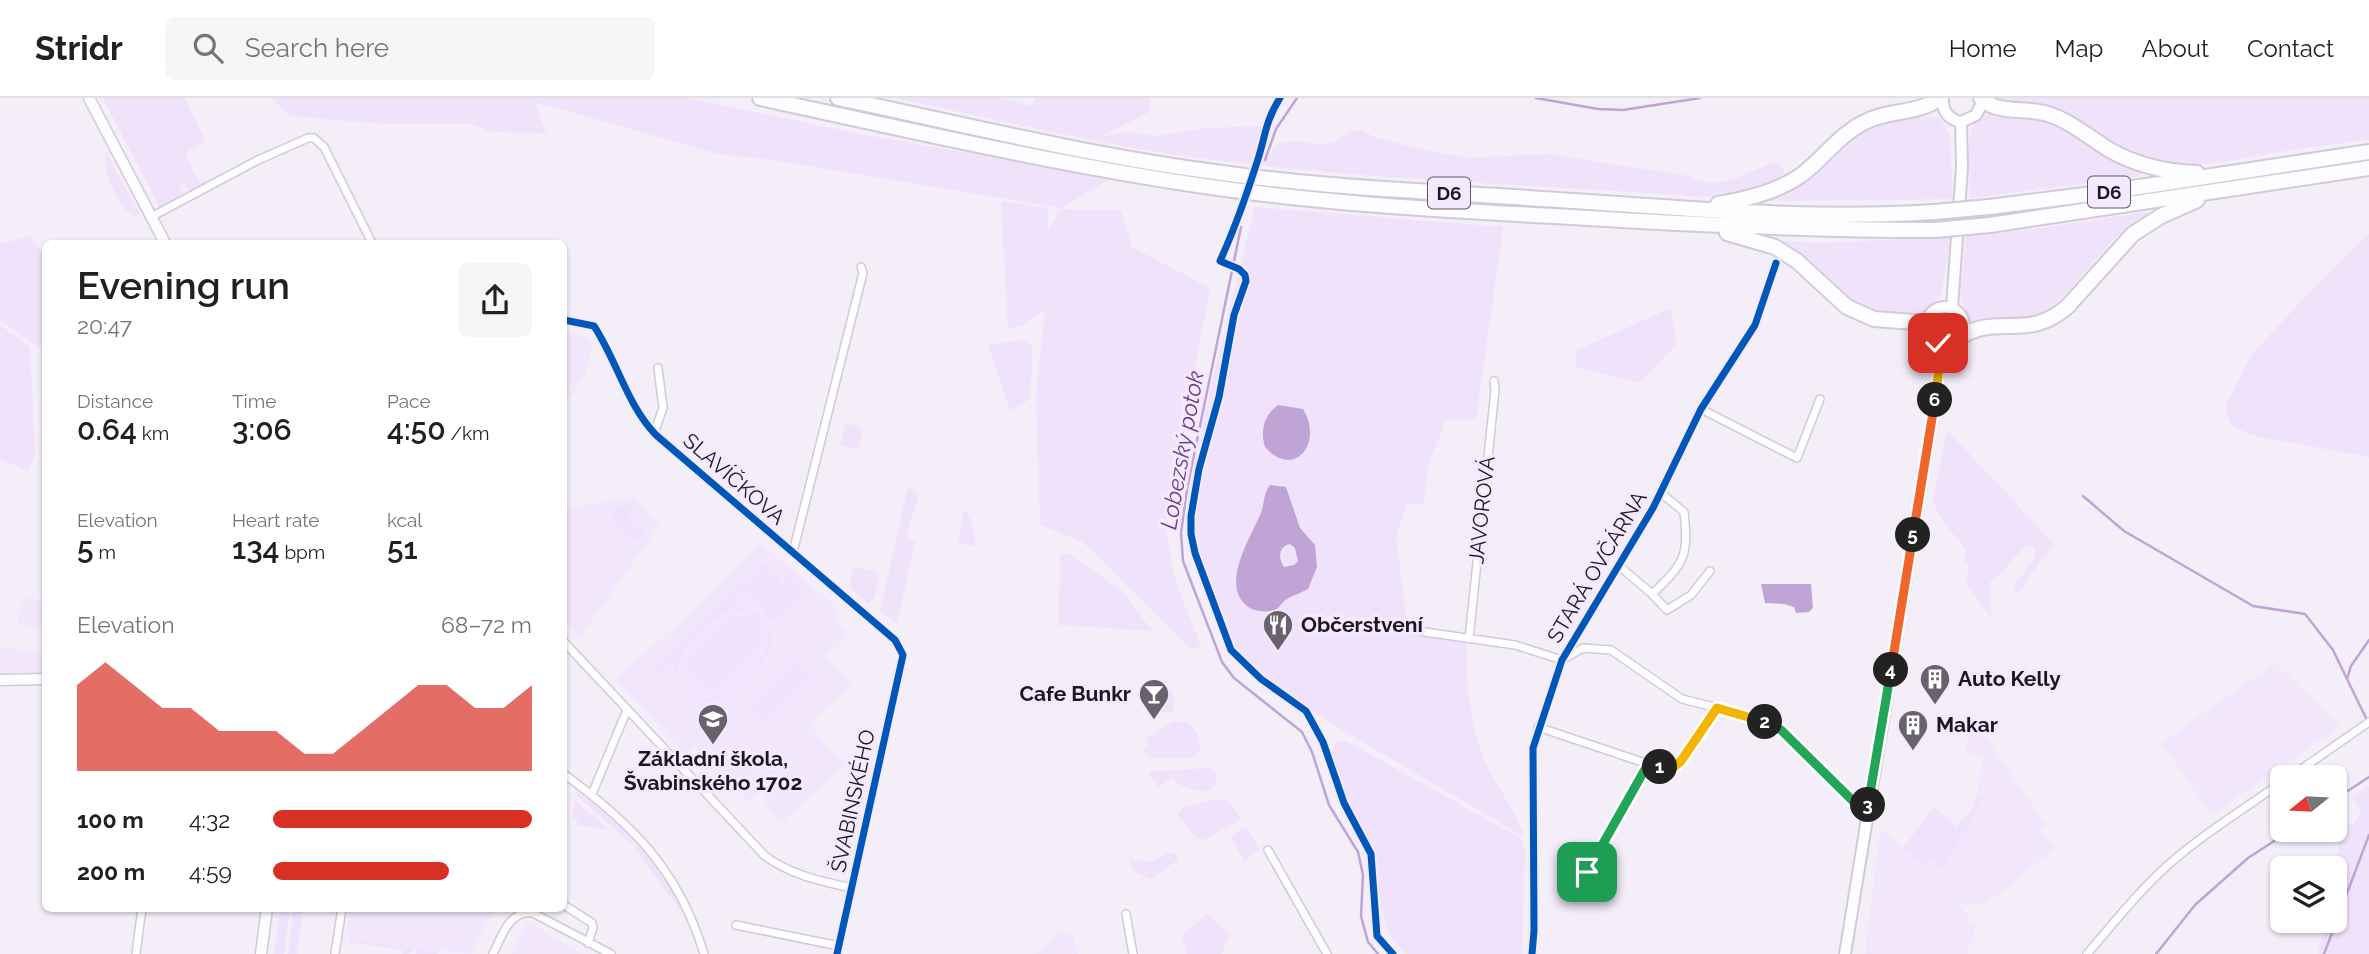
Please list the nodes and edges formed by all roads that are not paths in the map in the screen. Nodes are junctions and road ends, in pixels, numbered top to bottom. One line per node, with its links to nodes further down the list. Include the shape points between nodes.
1 (89, 98): 12 (street)
2 (760, 98): 13 (highway, D6, via 1084,166 1205,186 1311,200)
3 (838, 98): 11 (highway, D6, via 1209,172)
4 (1942, 98): 6 (main road, via 1945,112); 11 (highway, via 1920,109 1881,114 1860,124 1801,176 1773,190)
5 (1981, 98): 6 (main road, via 1976,115); 9 (highway, via 1996,108 2050,114 2136,162 2190,173)
6 (1961, 122): 18 (main road)
7 (2369, 152): 9 (highway, D6)
8 (2369, 168): 10 (highway, D6)
9 (2230, 174): 11 (highway, D6, bridge, via 1934,212 1878,215)
10 (2222, 191): 13 (highway, D6, bridge, via 1935,230); 21 (highway, via 2161,216 2133,234 2068,306 2050,319 2027,327 1978,327)
11 (1689, 209)
12 (151, 217): 14 (street); 15 (street, via 308,138 320,143)
13 (1688, 224): 20 (highway, via 1775,247 1847,307 1874,319 1915,322)
14 (163, 240)
15 (370, 240)
16 (1776, 263): 26 (street, STARÁ OVČÁRNA, via 1755,325)
17 (861, 267): 29 (street, SLAVÍČKOVA)
18 (1952, 308): 20 (main road, via 1930,315); 21 (main road, via 1964,323)
19 (567, 321): 27 (street, SLAVÍČKOVA, via 594,326 636,409)
20 (1928, 333): 22 (main road)
21 (1960, 337): 22 (main road)
22 (1942, 344): 49 (main road)
23 (658, 368): 27 (street, SLAVÍČKOVA, via 663,408)
24 (1493, 381): 34 (street, JAVOROVÁ)
25 (1820, 399): 26 (street, via 1797,458)
26 (1701, 409): 28 (street, STARÁ OVČÁRNA)
27 (654, 433): 29 (street, SLAVÍČKOVA)
28 (1661, 493): 30 (street, STARÁ OVČÁRNA); 32 (street, STARÁ OVČÁRNA, via 1684,512 1687,534 1685,555)
29 (793, 552): 36 (street, SLAVÍČKOVA, via 895,640)
30 (1618, 565): 32 (street, STARÁ OVČÁRNA); 37 (street, STARÁ OVČÁRNA)
31 (1710, 571): 32 (street, via 1691,595 1667,610)
32 (1652, 594)
33 (1404, 629): 34 (street, STARÁ OVČÁRNA)
34 (1469, 639): 37 (street, STARÁ OVČÁRNA, via 1515,645)
35 (567, 645): 41 (street)
36 (903, 655): 52 (street, ŠVABINSKÉHO)
37 (1562, 660): 40 (street, STARÁ OVČÁRNA, via 1583,649 1611,650 1682,699); 43 (street, STARÁ OVČÁRNA)
38 (0, 680): 39 (street)
39 (42, 680)
40 (1717, 708): 44 (street, via 1674,767); 49 (street, STARÁ OVČÁRNA, via 1761,719 1781,730 1855,803)
41 (627, 710): 48 (street); 52 (street, via 765,856 796,874)
42 (2369, 722): 45 (street)
43 (1538, 727): 44 (street); 71 (street, STARÁ OVČÁRNA, via 1533,748)
44 (1648, 764): 51 (street)
45 (2307, 765)
46 (567, 776): 48 (street)
47 (2270, 791): 73 (street, via 2166,867)
48 (592, 794): 68 (street, via 661,864 691,915)
49 (1868, 807): 72 (main road)
50 (1268, 850): 70 (street)
51 (1587, 872)
52 (852, 888): 62 (street, ŠVABINSKÉHO)
53 (567, 907): 61 (street, via 593,923)
54 (141, 912): 63 (street)
55 (266, 912): 64 (street)
56 (341, 912): 65 (street)
57 (519, 912): 66 (street)
58 (524, 912): 61 (street)
59 (1126, 914): 69 (street)
60 (736, 925): 62 (street)
61 (587, 943): 67 (street)
62 (838, 950)
63 (136, 954)
64 (261, 954)
65 (335, 954)
66 (493, 954)
67 (611, 954)
68 (704, 954)
69 (1133, 954)
70 (1326, 954)
71 (1532, 954)
72 (1845, 954)
73 (2087, 954)

